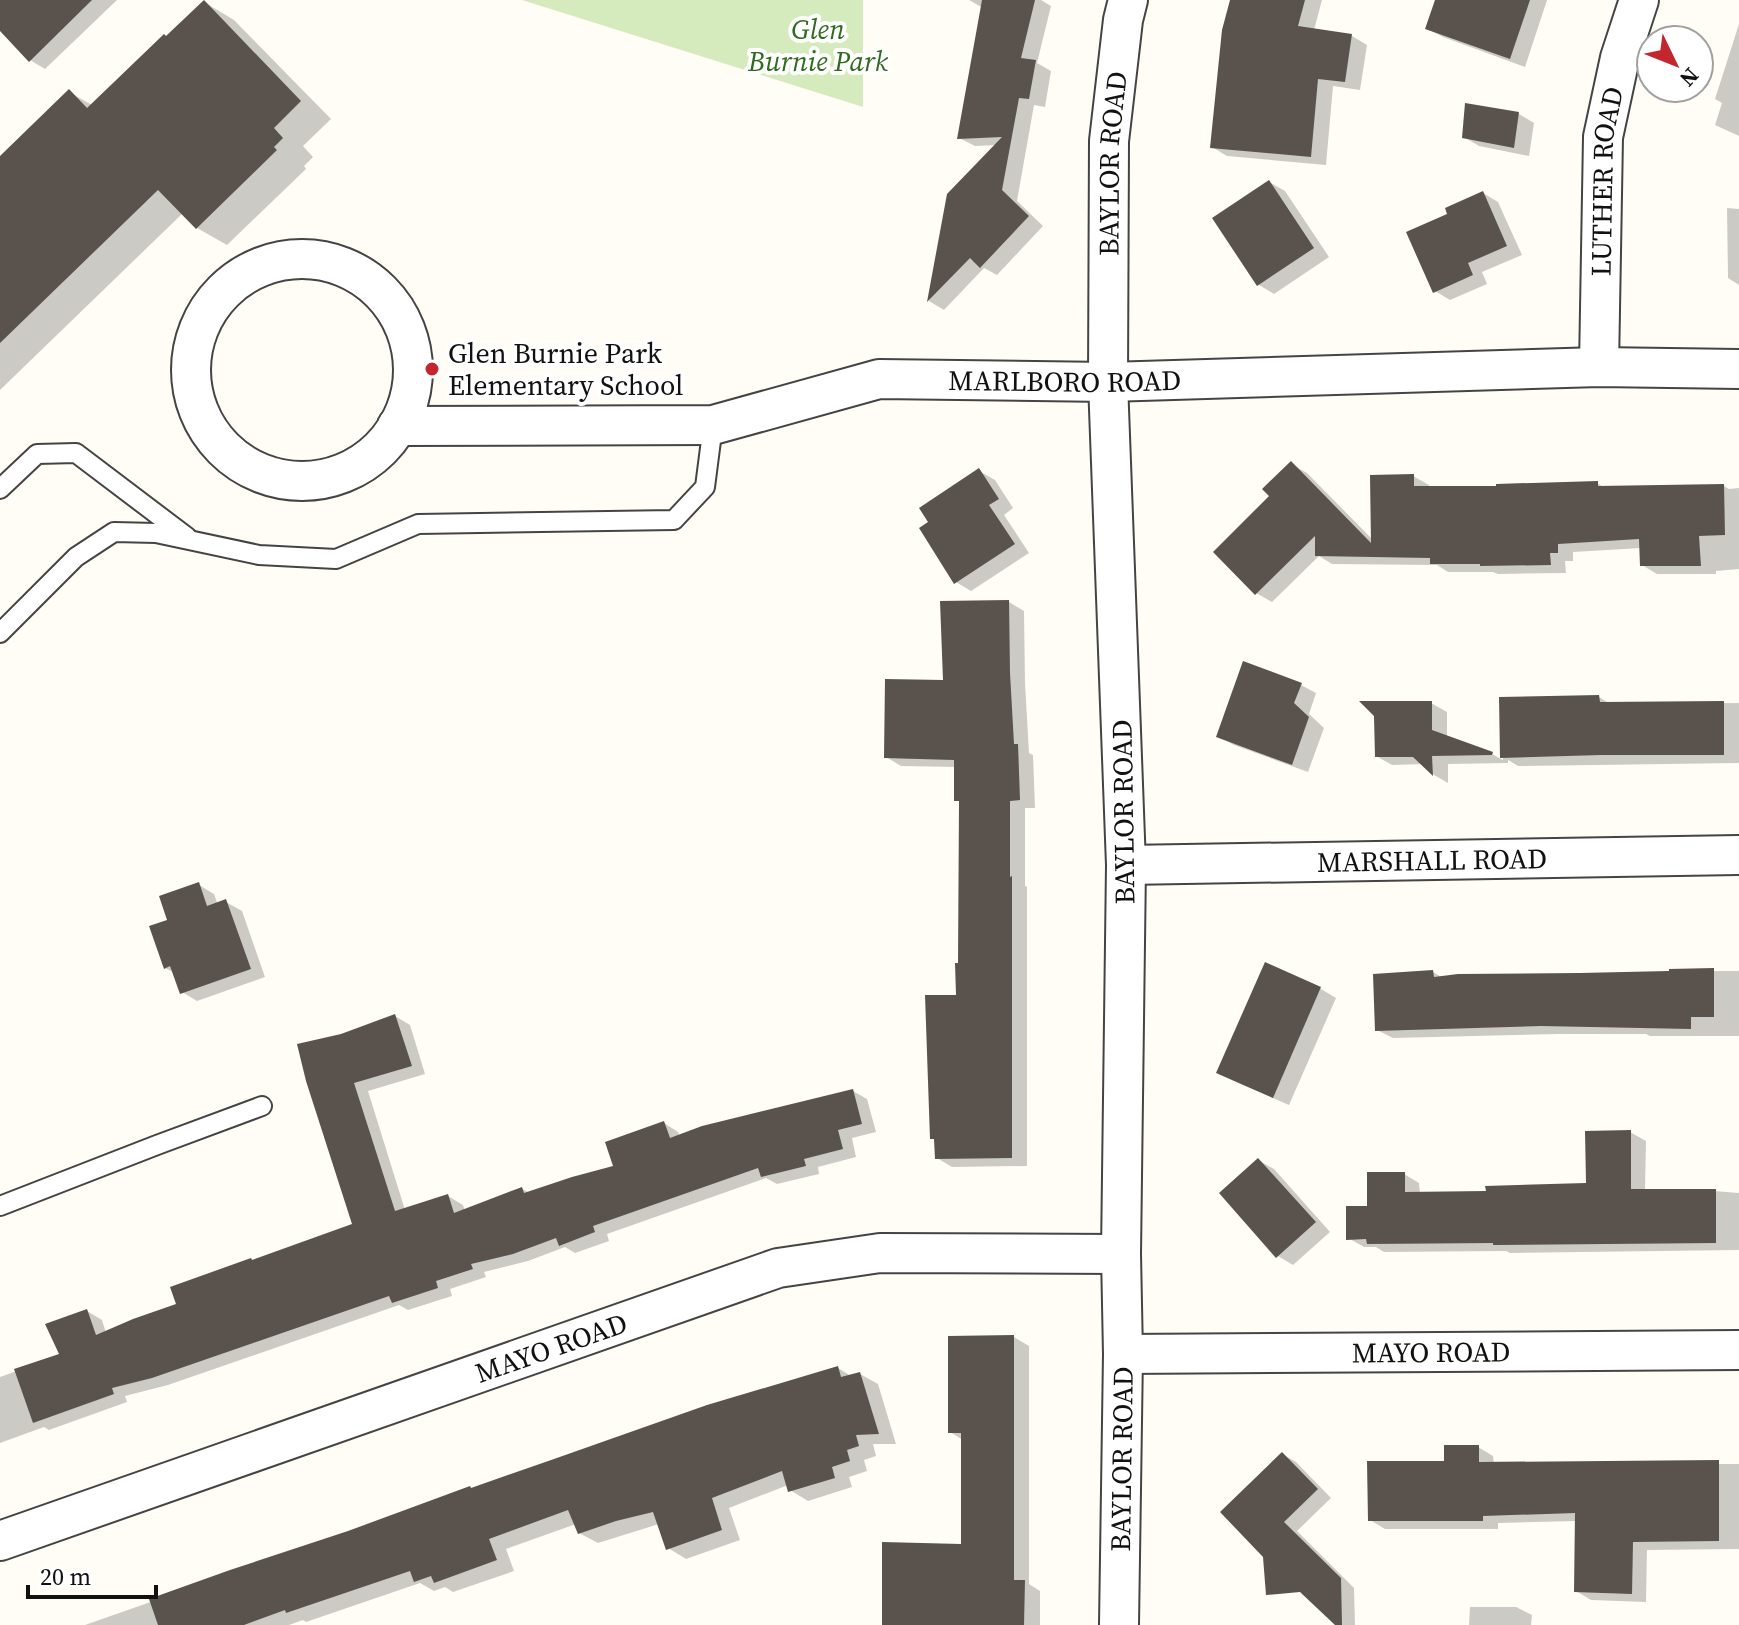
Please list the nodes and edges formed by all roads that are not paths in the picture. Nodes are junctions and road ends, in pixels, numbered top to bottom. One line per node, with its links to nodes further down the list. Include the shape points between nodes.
1 (1128, 0): 5 (street, BAYLOR ROAD, via 1109,141)
2 (1639, 0): 3 (street, LUTHER ROAD, via 1603,137)
3 (1599, 367): 4 (street, MARLBORO ROAD); 5 (street, MARLBORO ROAD)
4 (1739, 369)
5 (1108, 382): 6 (street, MARLBORO ROAD, via 879,379); 12 (street, BAYLOR ROAD)
6 (713, 425): 7 (street, MARLBORO ROAD); 9 (lane, via 705,487 674,520 418,524 336,559 259,555)
7 (397, 426): 7 (street, via 359,465 305,481 251,469 228,454 197,408 191,381 192,353 214,302 234,282 285,260 339,265 364,278 401,319 410,345 413,373)
8 (0, 489): 9 (lane, via 37,454 76,453)
9 (193, 541): 10 (lane, via 114,532 76,557)
10 (0, 633)
11 (1739, 855): 12 (street, MARSHALL ROAD)
12 (1126, 865): 15 (street, BAYLOR ROAD)
13 (262, 1106): 14 (lane)
14 (0, 1206)
15 (1121, 1254): 17 (street, BAYLOR ROAD); 18 (street, MAYO ROAD, via 880,1253 778,1268)
16 (1739, 1350): 17 (street, MAYO ROAD)
17 (1123, 1354): 19 (street, BAYLOR ROAD)
18 (0, 1541)
19 (1119, 1625)

